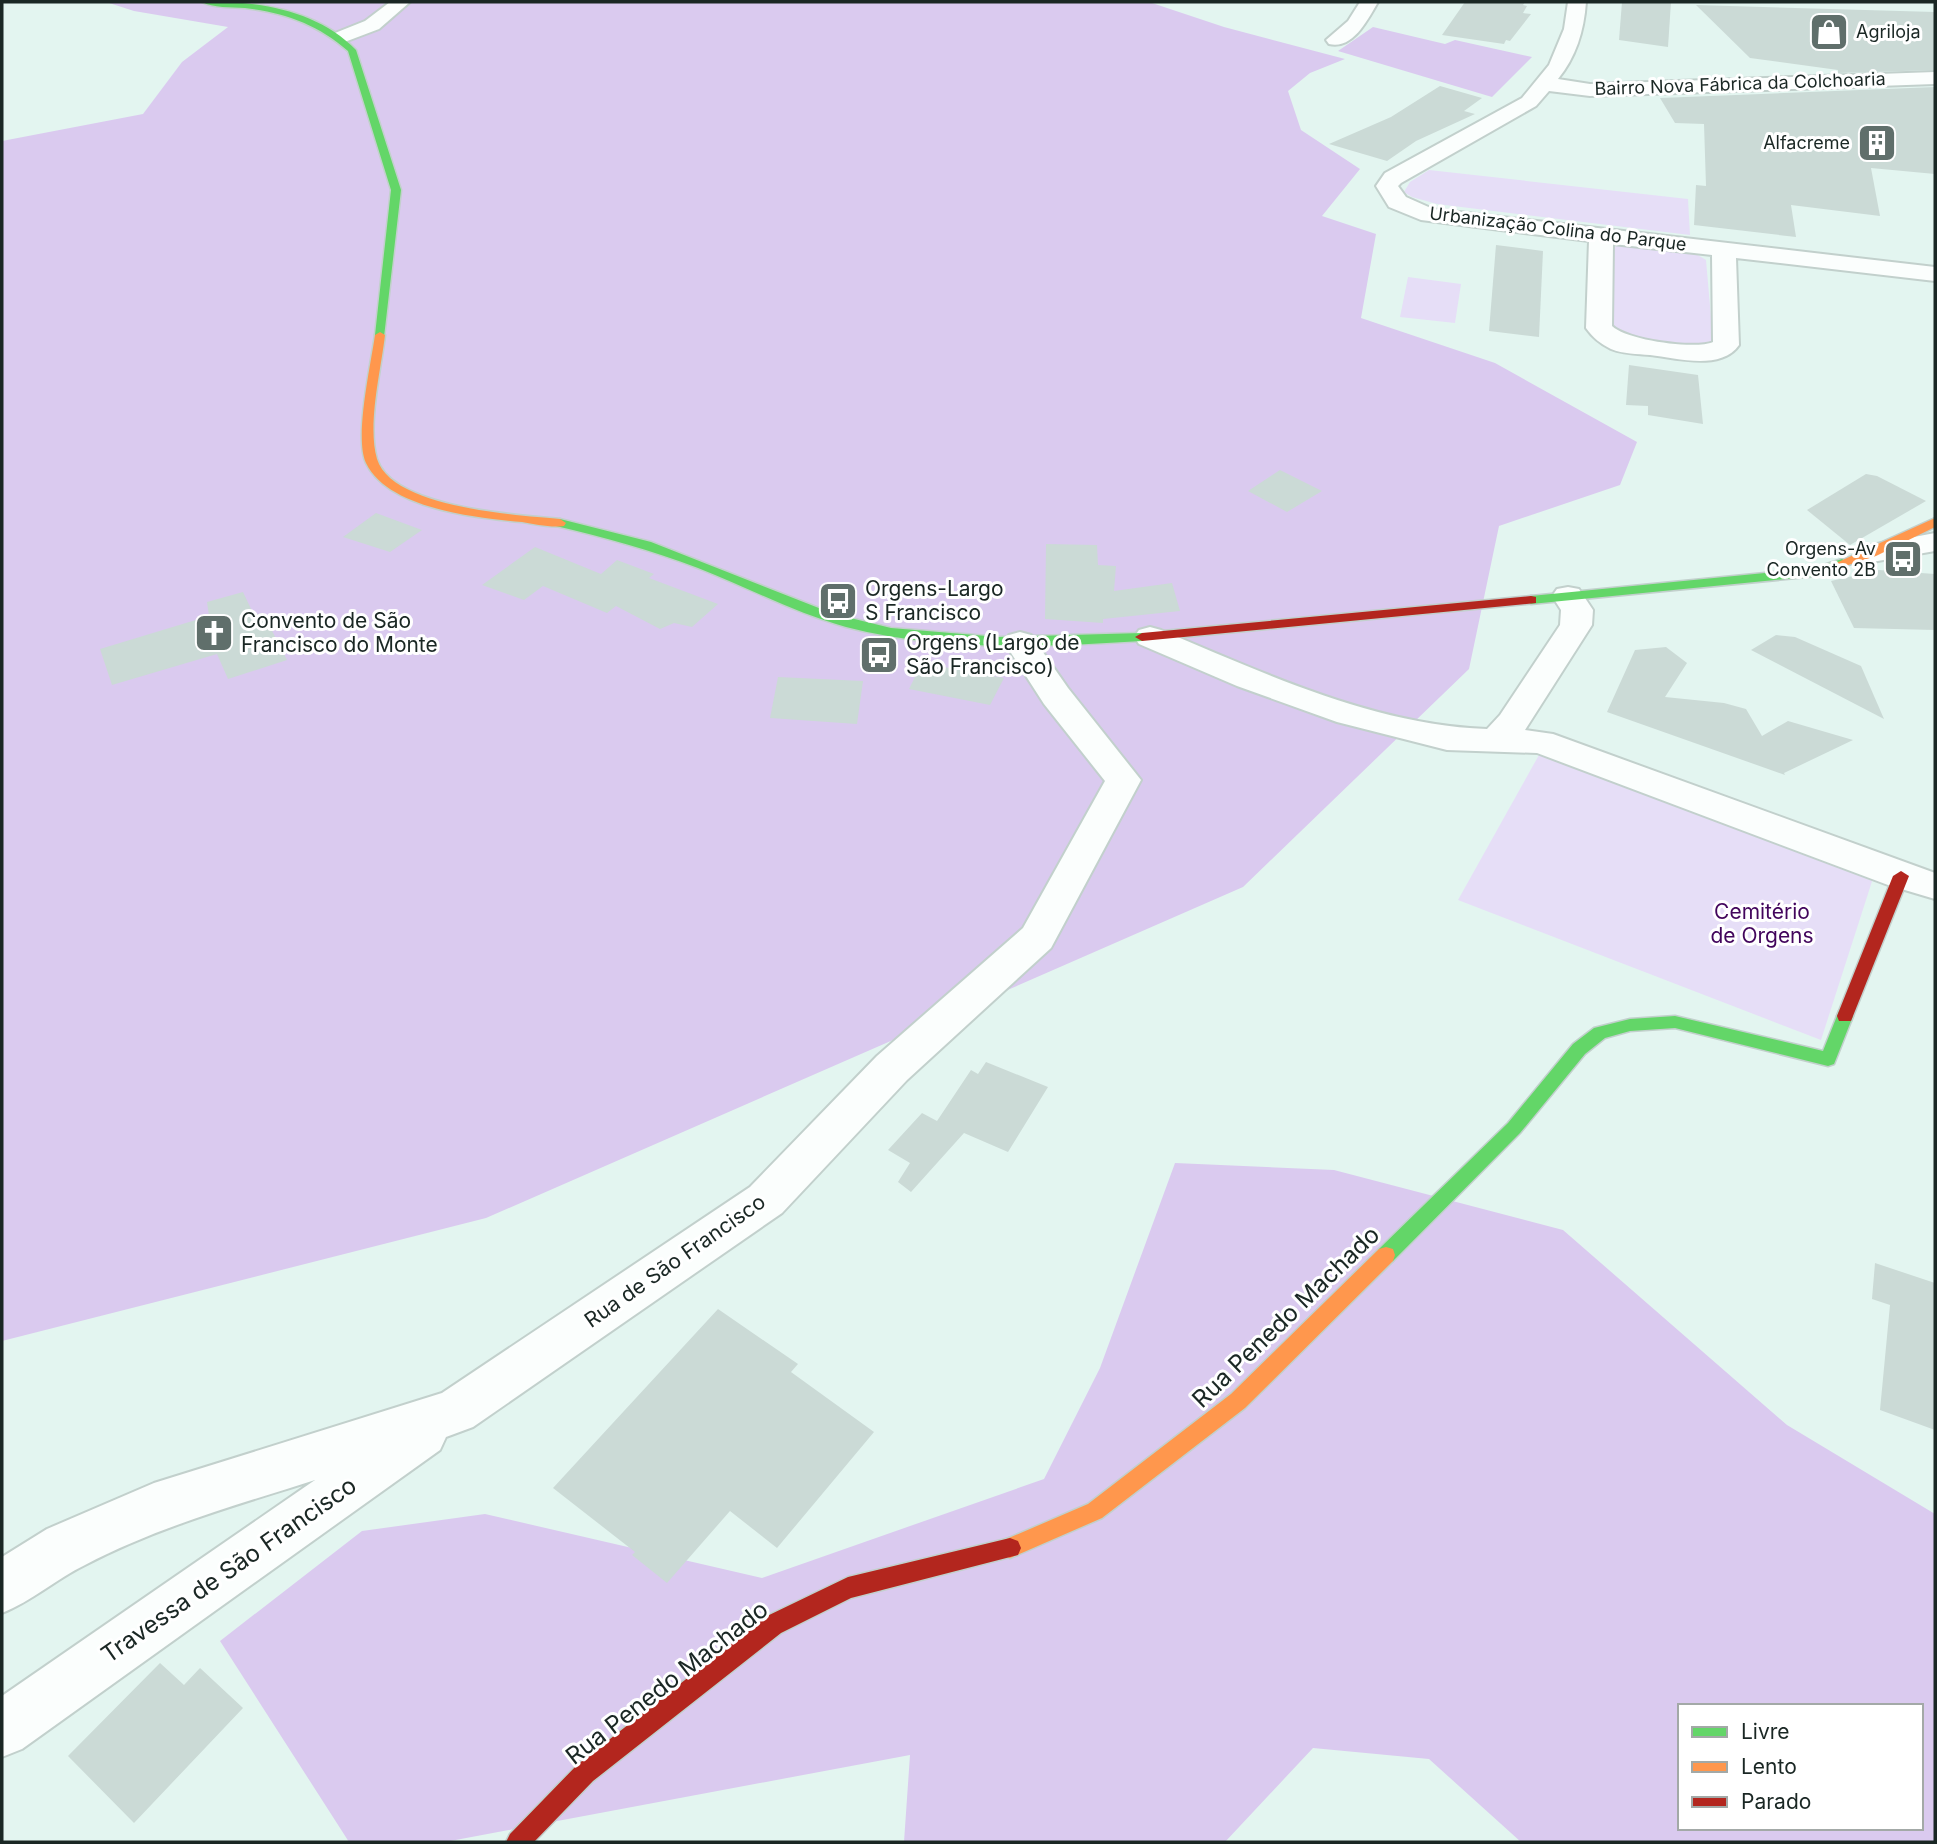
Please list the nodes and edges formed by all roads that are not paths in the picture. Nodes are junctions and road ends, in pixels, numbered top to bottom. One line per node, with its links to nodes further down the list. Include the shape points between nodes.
1 (206, 2): 5 (street, via 284,10)
2 (401, 2): 5 (street, via 372,25)
3 (1369, 2): 6 (street, via 1355,25)
4 (1577, 2): 8 (street, Urbanização Colina do Parque, via 1574,29)
5 (342, 37): 16 (street, via 352,50 396,190 369,434 372,463 387,480 413,498 440,507 628,538 854,625 887,632)
6 (1336, 40)
7 (1935, 78): 8 (street, Bairro Nova Fábrica da Colchoaria, via 1590,90)
8 (1546, 84): 9 (street, Urbanização Colina do Parque, via 1519,109 1387,186 1397,202 1429,215)
9 (1601, 235): 10 (street, Urbanização Colina do Parque); 10 (street, via 1600,328 1622,344 1698,353 1726,345)
10 (1724, 250): 11 (street, Urbanização Colina do Parque)
11 (1935, 274)
12 (1932, 531): 13 (street)
13 (1872, 553): 14 (street, via 1817,572)
14 (1568, 597): 15 (street); 17 (street, via 1577,610 1576,625)
15 (1150, 637): 16 (street); 17 (street, via 1349,715 1447,739)
16 (1020, 642): 20 (street, Rua de São Francisco, via 1123,780 1037,938 892,1068 766,1200)
17 (1496, 740): 18 (street, via 1541,742)
18 (1901, 876): 19 (street); 23 (street, Rua Penedo Machado, via 1828,1059 1675,1022 1630,1025 1600,1033 1579,1049 1514,1128 1238,1401 1095,1511 1009,1548 848,1588 772,1625 585,1773)
19 (1935, 886)
20 (456, 1410): 21 (street, Rua de São Francisco, via 154,1508 65,1547); 22 (street, Travessa de São Francisco)
21 (2, 1587)
22 (2, 1729)
23 (518, 1842)

